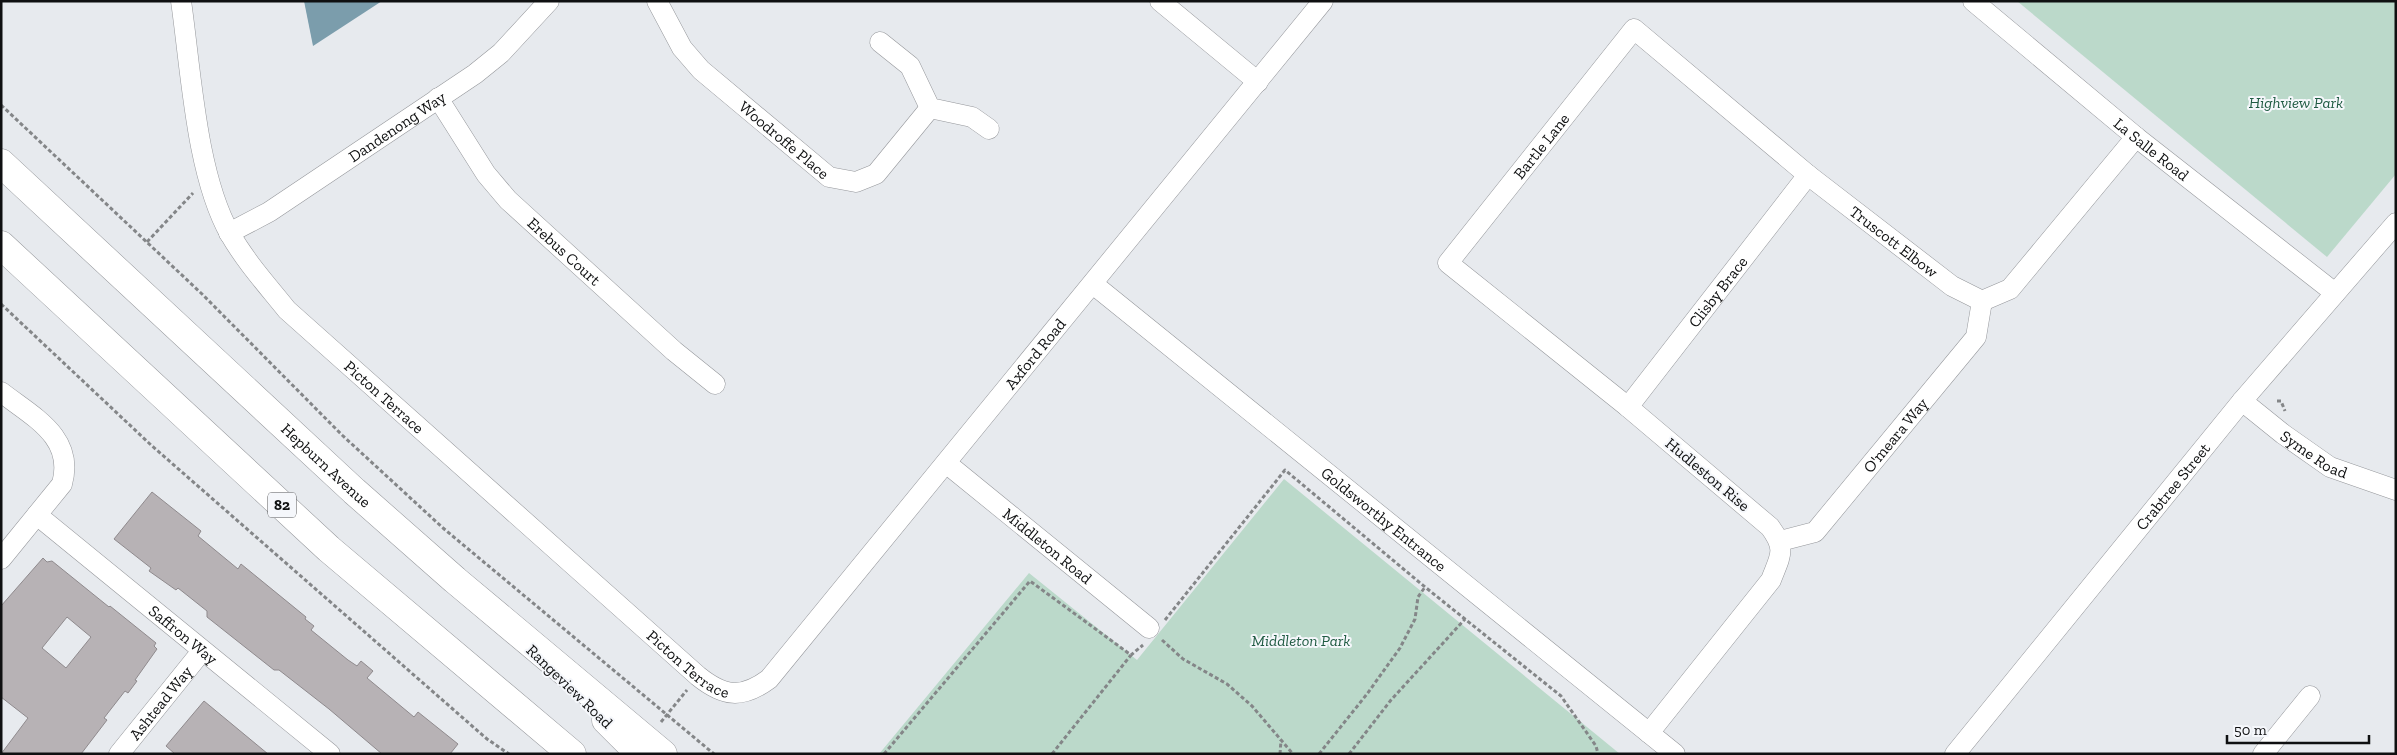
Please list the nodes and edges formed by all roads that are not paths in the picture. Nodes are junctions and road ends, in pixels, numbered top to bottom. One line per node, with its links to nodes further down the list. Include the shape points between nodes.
1 (181, 1): 17 (street, Picton Terrace, via 199,132 216,201)
2 (549, 1): 10 (street, Dandenong Way, via 501,53)
3 (657, 1): 11 (street, Woodroffe Place, via 682,48 701,70 830,177 856,182 876,174)
4 (1160, 1): 9 (street)
5 (1323, 1): 9 (street, Axford Road)
6 (1973, 1): 13 (street, La Salle Road)
7 (1634, 29): 15 (street, Truscott Elbow); 19 (street, Bartle Lane)
8 (880, 42): 11 (street, via 910,66)
9 (1258, 82): 20 (street, Axford Road)
10 (438, 98): 17 (street, Dandenong Way, via 269,212); 23 (street, Erebus Court, via 486,174 508,200 674,351)
11 (930, 108): 12 (street, via 972,117)
12 (988, 129)
13 (2136, 137): 21 (street, La Salle Road); 22 (street, via 2010,289)
14 (1, 163): 32 (main road, Hepburn Avenue, via 354,491)
15 (1808, 175): 22 (street, Truscott Elbow, via 1952,286); 26 (street, Clisby Brace)
16 (2396, 223): 21 (street, Crabtree Street)
17 (229, 233): 35 (street, Picton Terrace, via 252,268 287,310 698,676 721,692)
18 (1, 245): 40 (main road, 82, via 329,549)
19 (1448, 262): 26 (street, Hudleston Rise)
20 (1093, 284): 27 (street, Axford Road); 37 (street, Goldsworthy Entrance)
21 (2335, 293): 25 (street, Crabtree Street)
22 (1982, 301): 30 (street, O'meara Way, via 1976,338 1815,532)
23 (715, 384)
24 (1, 392): 29 (street, via 46,428 57,439 64,454 66,470 62,484)
25 (2242, 401): 28 (street, Syme Road, via 2330,467); 44 (street, Crabtree Street)
26 (1628, 407): 30 (street, Hudleston Rise, via 1770,527)
27 (946, 463): 33 (street, Middleton Road); 35 (street, Axford Road, via 769,679 757,688)
28 (2396, 490)
29 (37, 515): 31 (street); 34 (street, Saffron Way)
30 (1780, 541): 37 (street, via 1780,557 1771,580)
31 (1, 559)
32 (500, 618): 41 (main road, Rangeview Road); 42 (main road, Hepburn Avenue)
33 (1152, 631)
34 (202, 651): 38 (street, Ashtead Way); 39 (street, Saffron Way)
35 (738, 694)
36 (2310, 696): 45 (street)
37 (1649, 733): 43 (street, Goldsworthy Entrance)
38 (119, 754)
39 (330, 754)
40 (572, 754)
41 (640, 754)
42 (663, 754)
43 (1675, 754)
44 (1955, 754)
45 (2263, 754)

